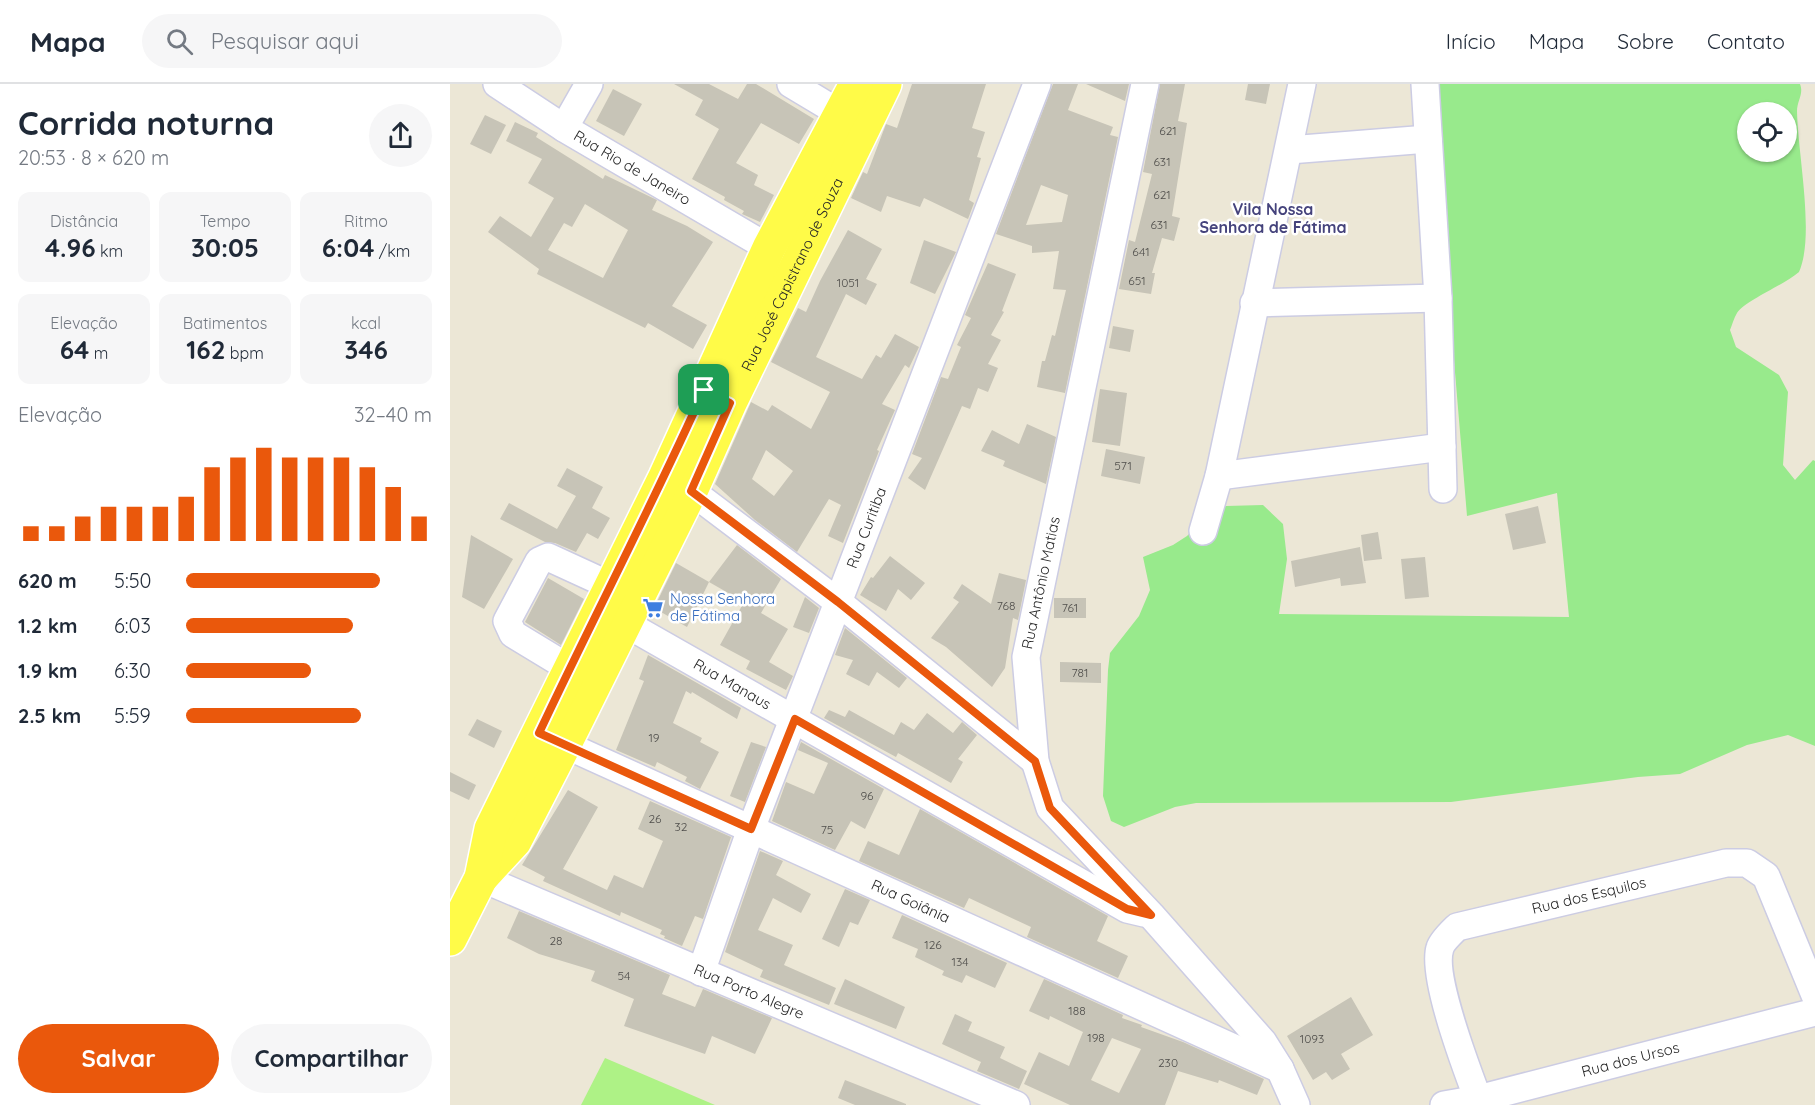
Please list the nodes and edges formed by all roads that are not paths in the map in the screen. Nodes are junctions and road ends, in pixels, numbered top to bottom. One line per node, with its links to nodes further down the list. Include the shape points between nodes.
1 (497, 84): 11 (street, Rua Rio de Janeiro)
2 (589, 84): 11 (street)
3 (791, 84): 10 (street)
4 (856, 84): 10 (main road, Rua José Capistrano de Souza)
5 (885, 84): 10 (main road, Rua José Capistrano de Souza)
6 (1037, 84): 23 (street, Rua Curitiba)
7 (1145, 84): 28 (street, Rua Antônio Matias, via 1026,657)
8 (1302, 84): 13 (street)
9 (1425, 84): 12 (street)
10 (852, 118): 14 (main road, Rua José Capistrano de Souza); 17 (main road, Rua José Capistrano de Souza)
11 (564, 128): 14 (street, Rua Rio de Janeiro)
12 (1428, 139): 13 (street); 15 (street)
13 (1289, 150): 16 (street)
14 (770, 248): 17 (main road, Rua José Capistrano de Souza)
15 (1438, 298): 16 (street); 18 (street)
16 (1254, 303): 19 (street)
17 (717, 396): 20 (main road, Rua José Capistrano de Souza)
18 (1442, 447): 19 (street); 21 (street)
19 (1219, 476): 22 (street)
20 (678, 484): 23 (street); 24 (main road, Rua José Capistrano de Souza)
21 (1443, 489)
22 (1203, 531)
23 (838, 602): 26 (street, Rua Curitiba); 28 (street)
24 (611, 606): 25 (main road, Rua José Capistrano de Souza); 25 (street, Rua Manaus, via 548,557 539,561 507,621 513,634); 26 (street, Rua Manaus); 27 (main road, Rua José Capistrano de Souza)
25 (569, 668): 27 (main road, Rua José Capistrano de Souza)
26 (795, 719): 29 (street, Rua Curitiba); 31 (street, Rua Manaus, via 1127,909)
27 (551, 739): 29 (street, Rua Goiânia); 30 (main road, Rua José Capistrano de Souza, via 515,841)
28 (1035, 761): 31 (street, Rua Antônio Matias, via 1050,808)
29 (751, 829): 33 (street, Rua Curitiba); 36 (street, Rua Goiânia)
30 (481, 878): 32 (main road, Rua José Capistrano de Souza); 33 (street, Rua Porto Alegre)
31 (1151, 915): 36 (street, Rua Antônio Matias)
32 (450, 939)
33 (701, 972): 38 (street, Rua Porto Alegre)
34 (1815, 995): 37 (street, Rua dos Esquilos, via 1766,876 1747,863 1726,863 1457,927 1440,947 1439,970)
35 (1815, 1011): 37 (street, Rua dos Ursos)
36 (1256, 1050): 39 (street, Rua Antônio Matias, via 1280,1069)
37 (1478, 1102): 40 (street, Rua dos Ursos)
38 (1016, 1105)
39 (1296, 1105)
40 (1444, 1105)

